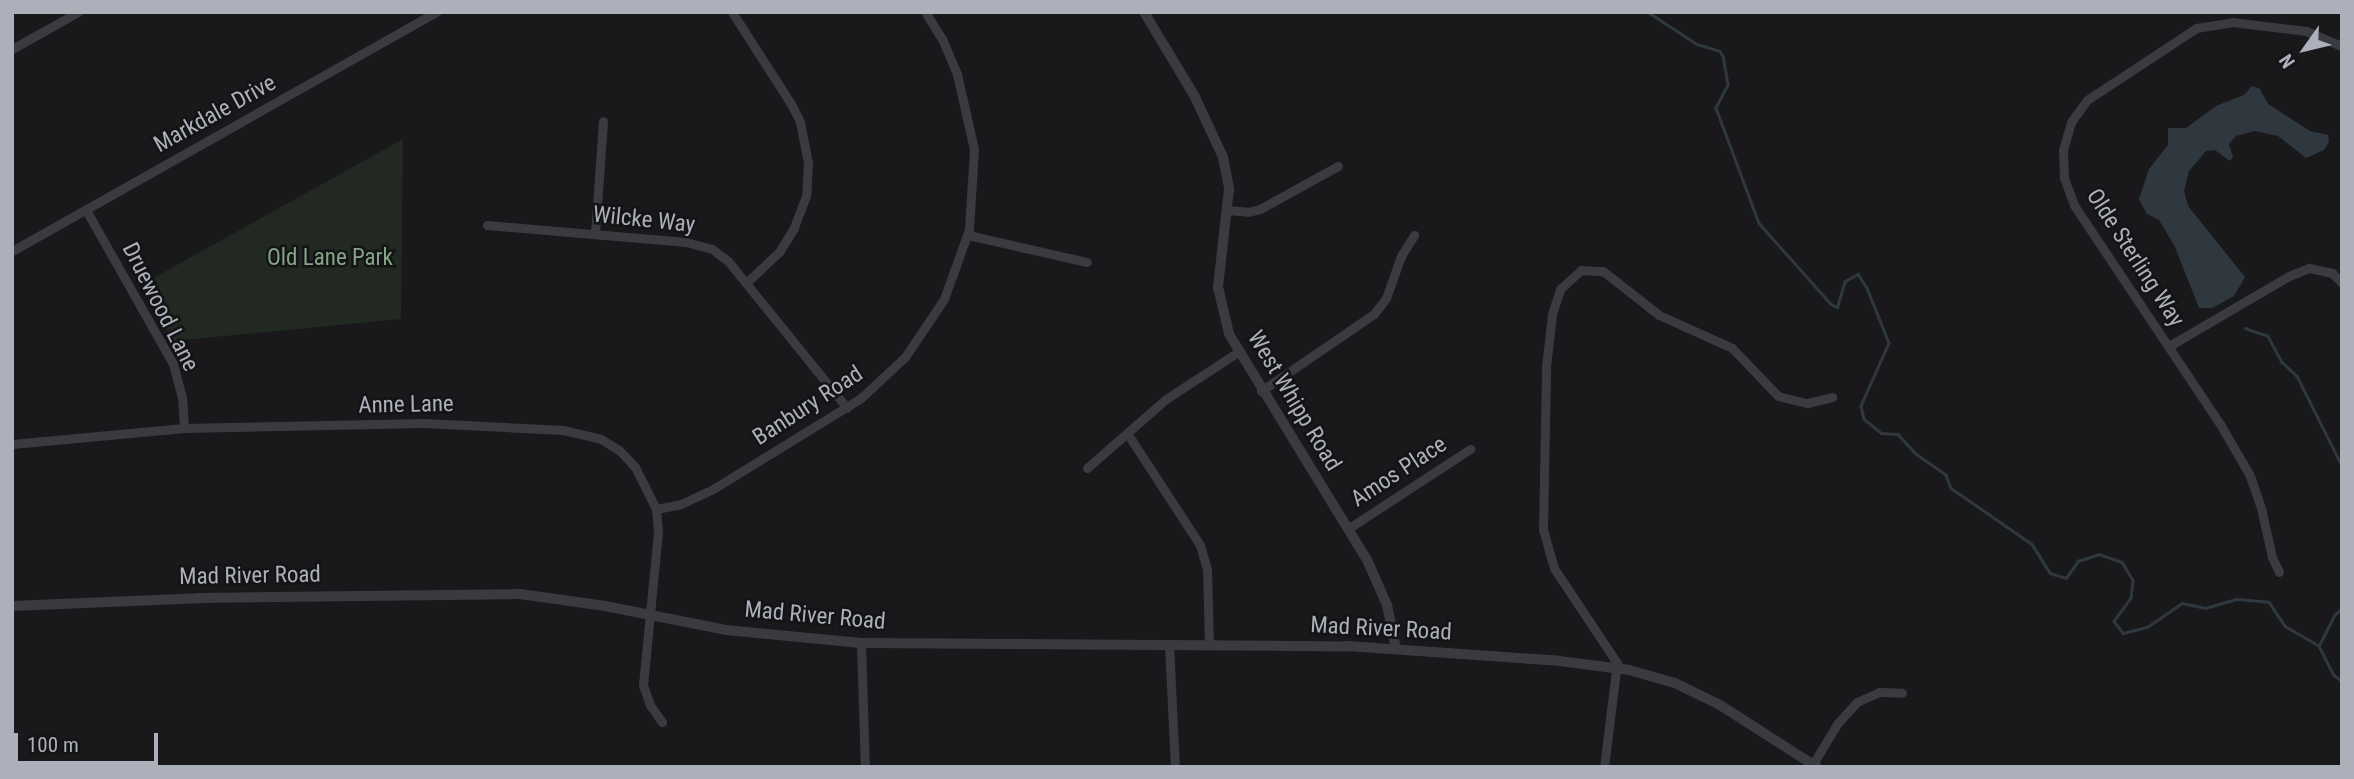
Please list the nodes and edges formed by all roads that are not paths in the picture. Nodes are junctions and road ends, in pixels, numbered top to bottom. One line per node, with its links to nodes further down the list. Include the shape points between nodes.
1 (78, 12): 7 (street)
2 (437, 12): 10 (street, Markdale Drive)
3 (732, 12): 18 (street, via 791,104 800,122 808,163 806,196 794,228 779,252)
4 (925, 12): 14 (street, Banbury Road, via 957,74 972,130 974,177)
5 (1144, 12): 11 (street, West Whipp Road, via 1214,133 1227,172)
6 (2342, 46): 20 (street, Olde Sterling Way, via 2306,32 2232,22 2202,26 2096,92 2071,122 2063,164 2069,194)
7 (12, 49)
8 (603, 121): 13 (street)
9 (1338, 166): 11 (street, via 1260,209)
10 (86, 209): 16 (street, Markdale Drive); 25 (street, Druewood Lane, via 173,364)
11 (1227, 209): 21 (street, West Whipp Road, via 1218,287 1223,318)
12 (487, 225): 13 (street, Wilcke Way)
13 (595, 233): 18 (street, Wilcke Way, via 701,245 722,256)
14 (968, 235): 17 (street); 24 (street, Banbury Road, via 944,299 918,341 884,379)
15 (1415, 235): 22 (street, via 1374,314)
16 (12, 251)
17 (1087, 262)
18 (746, 283): 24 (street, Wilcke Way)
19 (2342, 283): 20 (street, via 2332,273 2309,268)
20 (2169, 346): 32 (street, Olde Sterling Way, via 2249,474)
21 (1238, 352): 22 (street, West Whipp Road); 26 (street, via 1166,399)
22 (1261, 391): 31 (street, West Whipp Road)
23 (1832, 397): 39 (street, via 1807,403 1778,396 1732,348 1660,314 1603,271 1581,270 1566,281 1556,298 1548,332 1543,530 1554,568 1609,647)
24 (847, 408): 30 (street, Banbury Road, via 713,489 681,504)
25 (184, 428): 27 (street, Anne Lane); 30 (street, Anne Lane, via 424,423 574,432 601,439 629,459)
26 (1127, 433): 29 (street); 36 (street, via 1200,545 1207,569)
27 (12, 444)
28 (1470, 449): 31 (street, Amos Place)
29 (1087, 468)
30 (656, 509): 34 (street, Anne Lane)
31 (1349, 528): 38 (street, West Whipp Road, via 1380,587)
32 (2278, 572)
33 (12, 606): 34 (street, Mad River Road, via 133,599 483,593 561,598)
34 (650, 616): 35 (street, Mad River Road, via 738,631); 41 (street, Anne Lane, via 643,685)
35 (861, 643): 37 (street, Mad River Road); 43 (street)
36 (1209, 643): 37 (street, Mad River Road); 38 (street, Mad River Road)
37 (1168, 645): 44 (street)
38 (1396, 649): 39 (street, Mad River Road)
39 (1617, 668): 42 (street, Mad River Road, via 1693,691); 45 (street)
40 (1902, 692): 42 (street, via 1879,692 1857,702 1837,724)
41 (662, 722)
42 (1815, 765)
43 (865, 767)
44 (1175, 767)
45 (1604, 767)

